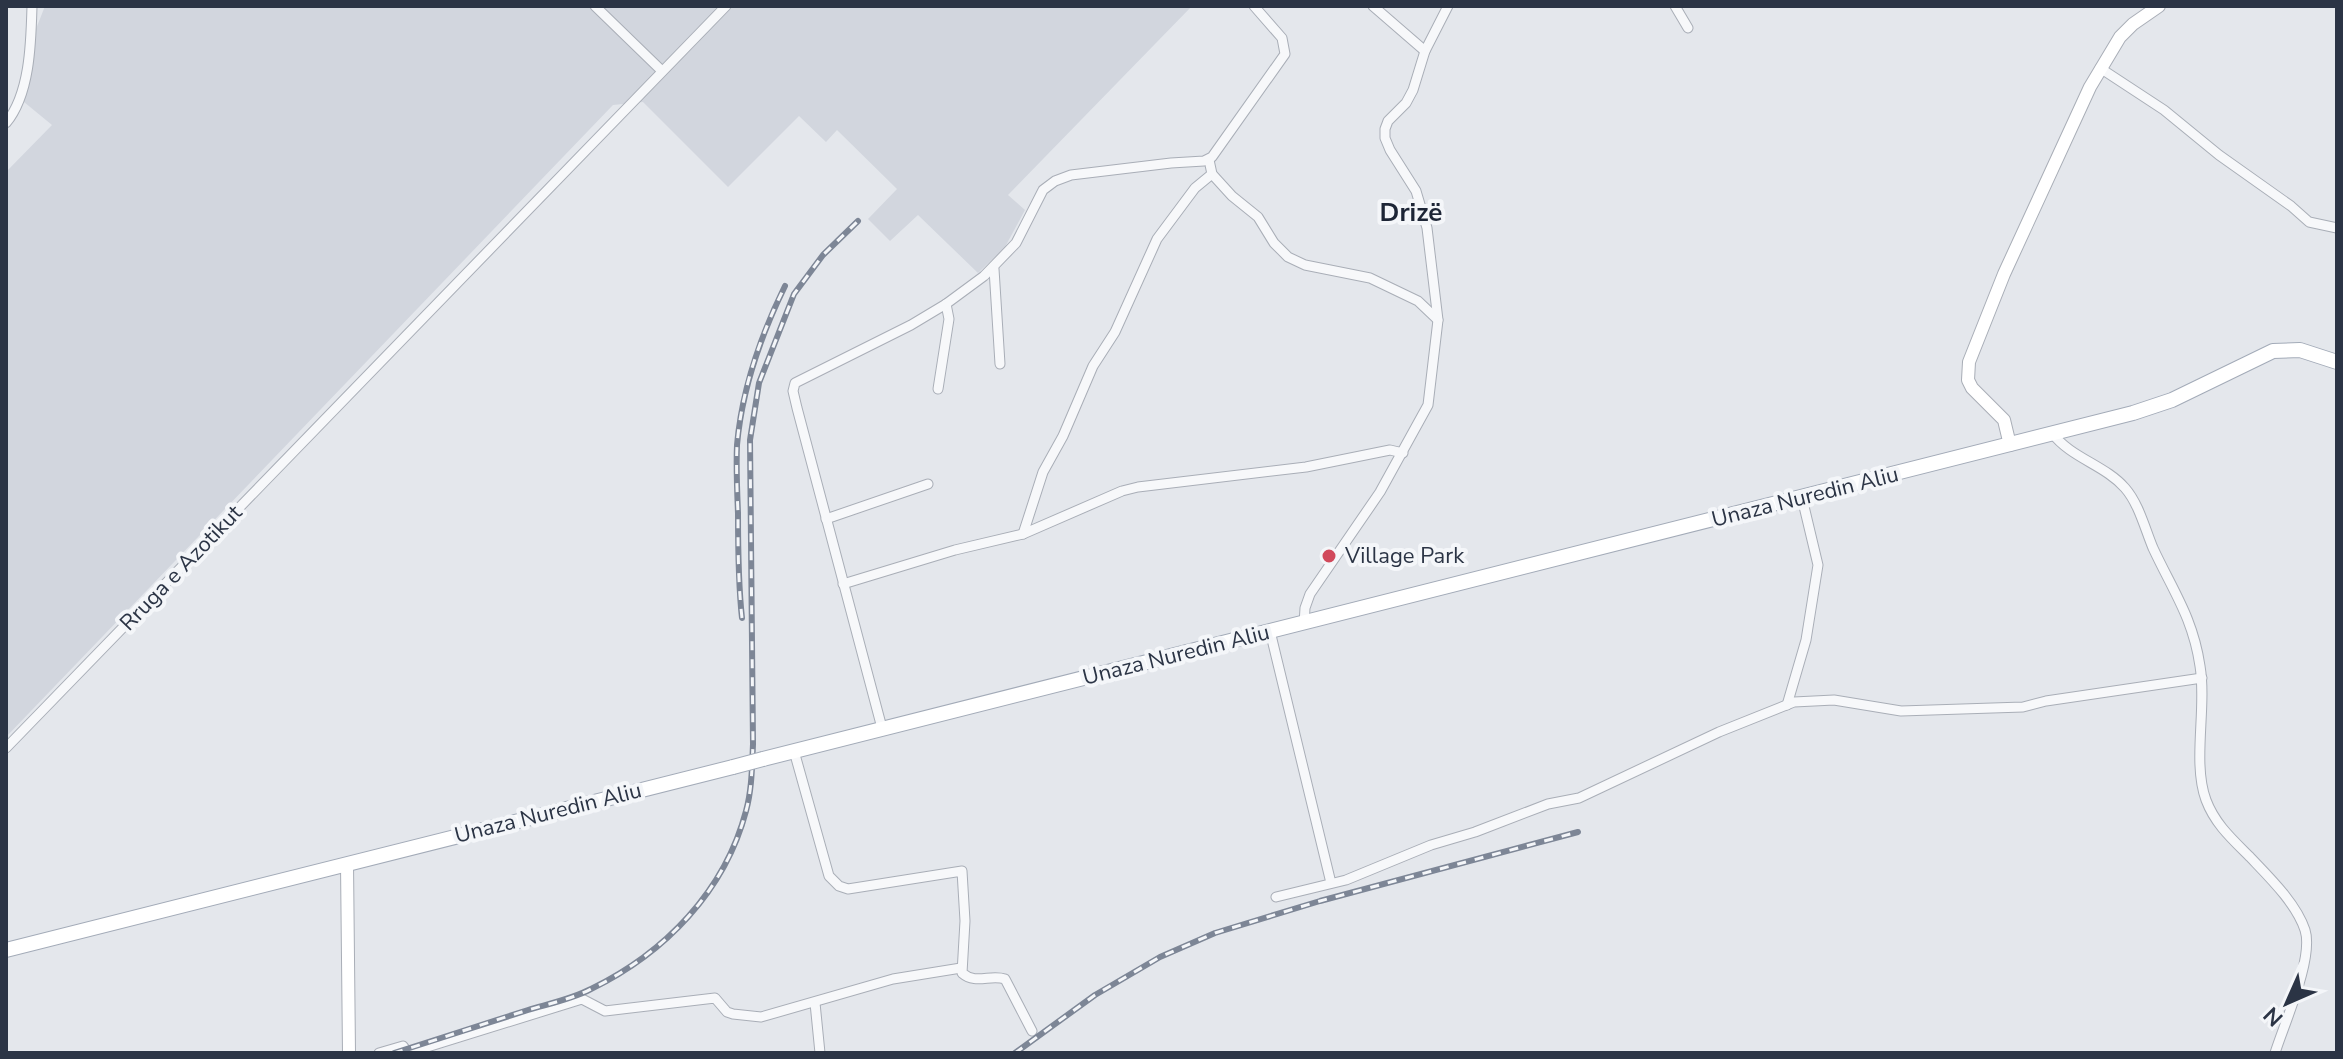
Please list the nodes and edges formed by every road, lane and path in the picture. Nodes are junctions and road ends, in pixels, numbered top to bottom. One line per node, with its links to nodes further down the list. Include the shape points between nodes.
1 (32, 6): 13 (street, via 23,87)
2 (595, 6): 12 (street)
3 (726, 6): 12 (street, Rruga e Azotikut)
4 (1254, 6): 14 (street, via 1282,38 1285,54)
5 (1373, 6): 10 (street)
6 (1448, 6): 10 (street)
7 (1675, 6): 9 (street)
8 (2159, 6): 11 (main road, via 2120,37)
9 (1688, 28)
10 (1425, 51): 19 (street, via 1413,90 1388,121 1385,138 1423,212)
11 (2100, 68): 16 (street, via 2164,110 2309,222); 24 (main road, via 1969,362 1968,380 2004,420)
12 (662, 71): 36 (street, Rruga e Azotikut)
13 (6, 123)
14 (1209, 160): 15 (street); 17 (street, via 1055,181 1043,190 1025,230)
15 (1212, 174): 19 (street, via 1258,217 1288,257 1370,278 1418,301); 29 (street, via 1157,239 1043,472)
16 (2337, 228)
17 (994, 269): 18 (street); 21 (street)
18 (946, 304): 22 (street, via 949,319); 28 (street, via 795,383)
19 (1438, 320): 25 (street, via 1428,405)
20 (2337, 362): 23 (main road, Unaza Nuredin Aliu, via 2300,350 2273,351 2155,407)
21 (1000, 364)
22 (938, 389)
23 (2052, 433): 24 (main road, Unaza Nuredin Aliu); 33 (street, via 2131,495 2185,609)
24 (2010, 445): 27 (main road, Unaza Nuredin Aliu)
25 (1403, 453): 29 (street, via 1390,450 1306,467 1138,487); 31 (street, via 1310,594)
26 (928, 484): 28 (street)
27 (1802, 498): 31 (main road, Unaza Nuredin Aliu); 34 (street, via 1818,576)
28 (826, 519): 30 (street)
29 (1023, 534): 30 (street)
30 (843, 584): 35 (street)
31 (1304, 624): 32 (main road, Unaza Nuredin Aliu)
32 (1270, 631): 35 (main road, Unaza Nuredin Aliu); 39 (street)
33 (2202, 678): 34 (street, via 2023,707 1901,711 1834,700); 48 (street, via 2200,768 2206,799 2220,826 2299,917 2307,940)
34 (1787, 705): 39 (street, via 1579,798 1548,804)
35 (882, 728): 37 (main road, Unaza Nuredin Aliu)
36 (6, 748)
37 (794, 751): 38 (main road, Unaza Nuredin Aliu, bridge); 42 (street, via 826,868 839,886 962,871)
38 (347, 864): 41 (main road, Unaza Nuredin Aliu); 45 (main road)
39 (1331, 883): 40 (street)
40 (1276, 897)
41 (6, 950)
42 (961, 968): 43 (street, via 893,979); 44 (street, via 970,979 1005,979)
43 (815, 1003): 46 (street, via 744,1017 727,1012 715,998 605,1011 582,999 408,1053 403,1046); 47 (street)
44 (1032, 1031)
45 (348, 1053)
46 (379, 1053)
47 (820, 1053)
48 (2275, 1053)

